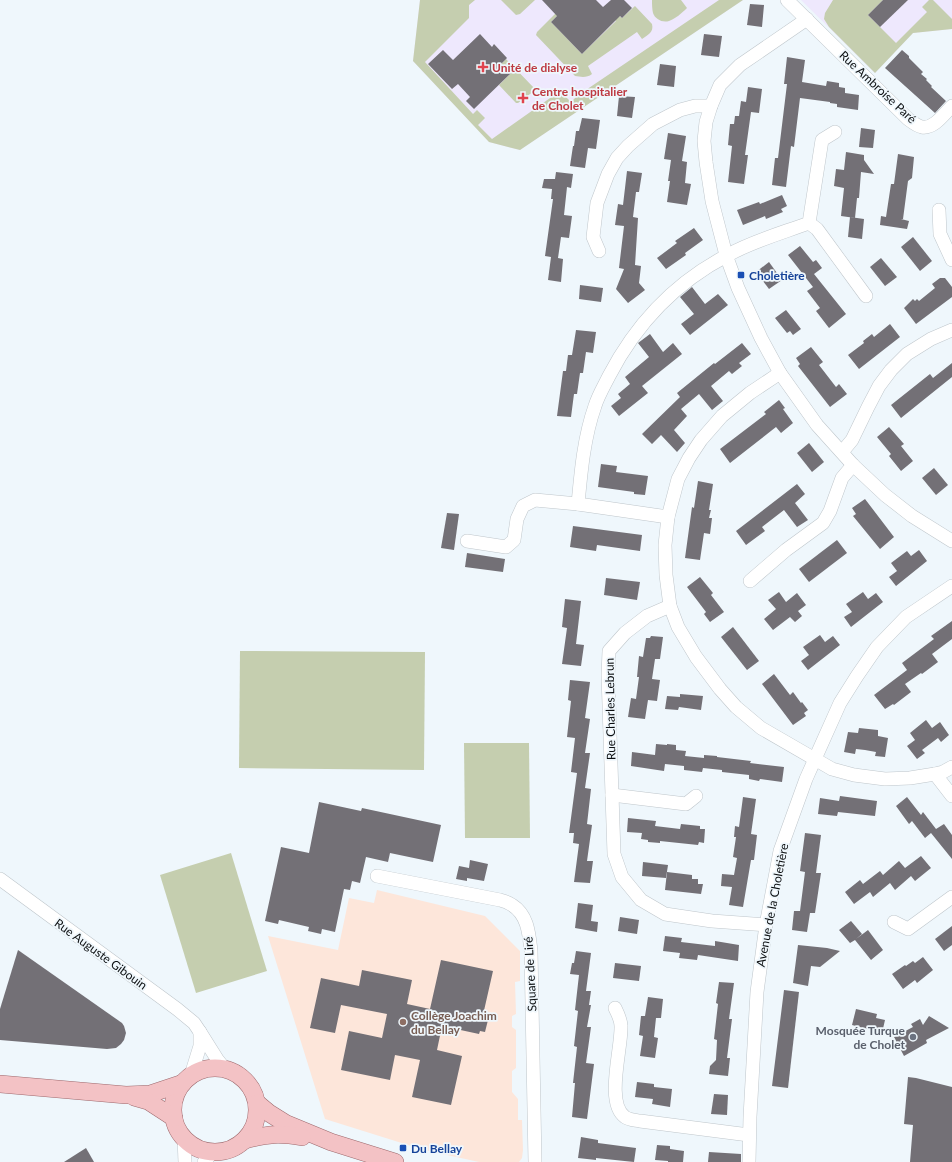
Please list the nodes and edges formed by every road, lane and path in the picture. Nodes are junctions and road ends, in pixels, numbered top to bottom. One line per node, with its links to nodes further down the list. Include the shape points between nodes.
1 (787, 0): 2 (street, Rue Ambroise Paré)
2 (807, 19): 3 (street, via 740,65 720,85); 4 (street, Rue Ambroise Paré, via 915,124 922,127 930,126)
3 (710, 106): 8 (street, via 680,110 653,124 617,158 597,203 593,237); 9 (street, via 704,141 706,162 712,201)
4 (952, 106)
5 (835, 132): 7 (street, via 822,140)
6 (939, 210): 10 (street, via 940,234)
7 (809, 223): 9 (street); 11 (street, via 817,229)
8 (599, 251)
9 (726, 256): 13 (street, via 761,338); 16 (street, via 670,295 642,323 618,358 595,404 590,422 580,476)
10 (952, 260)
11 (866, 296)
12 (952, 330): 14 (street, via 930,339 907,354 891,370 879,386 852,440)
13 (780, 373): 14 (street, via 817,425); 17 (street, via 722,416 701,440 678,479)
14 (842, 452): 15 (street)
15 (853, 465): 19 (street, via 912,516); 20 (street, via 842,478 830,512 822,523)
16 (578, 504): 17 (street); 18 (street, via 535,500 523,506 516,519 514,540 506,547)
17 (668, 516): 22 (street, via 665,552)
18 (467, 541)
19 (952, 541)
20 (750, 581)
21 (952, 586): 23 (street, Avenue de la Choletière, via 906,617 877,647 840,703)
22 (670, 606): 23 (street, via 678,627 696,657 736,706 761,728); 26 (street, Rue Charles Lebrun, via 636,624 609,652)
23 (815, 759): 25 (street, via 832,769 885,779); 33 (street, Avenue de la Choletière, via 780,851)
24 (952, 767): 25 (street)
25 (935, 774): 28 (street)
26 (612, 795): 27 (street, via 686,804); 33 (street, Rue Charles Lebrun, via 614,854 622,877 641,900 665,914)
27 (696, 796)
28 (952, 796)
29 (377, 876): 49 (street, Square de Liré, via 500,900 513,905 523,916 531,951)
30 (0, 879): 35 (street, Rue Auguste Gibouin, via 177,1009 194,1023)
31 (952, 897): 32 (street, via 908,929)
32 (894, 922)
33 (766, 925): 42 (street, Avenue de la Choletière, via 757,992)
34 (615, 1008): 42 (street, via 621,1030 615,1096 620,1112 640,1122)
35 (200, 1032): 36 (street, Rue Auguste Gibouin); 37 (street, via 200,1046)
36 (225, 1069): 37 (main road, via 202,1070); 40 (main road, via 246,1081)
37 (187, 1079): 39 (main road, via 150,1094); 41 (main road, via 176,1093 173,1105)
38 (0, 1084): 39 (main road)
39 (126, 1095): 41 (main road, via 148,1101)
40 (257, 1103): 44 (main road, via 253,1129); 45 (main road, via 286,1123)
41 (174, 1118): 43 (main road, via 177,1129)
42 (750, 1135): 50 (street, Avenue de la Choletière)
43 (184, 1138): 46 (main road); 47 (street)
44 (245, 1140): 45 (main road, via 285,1134); 46 (main road, via 236,1147)
45 (331, 1142): 48 (main road)
46 (208, 1157)
47 (185, 1162)
48 (395, 1162)
49 (535, 1162)
50 (749, 1162)

